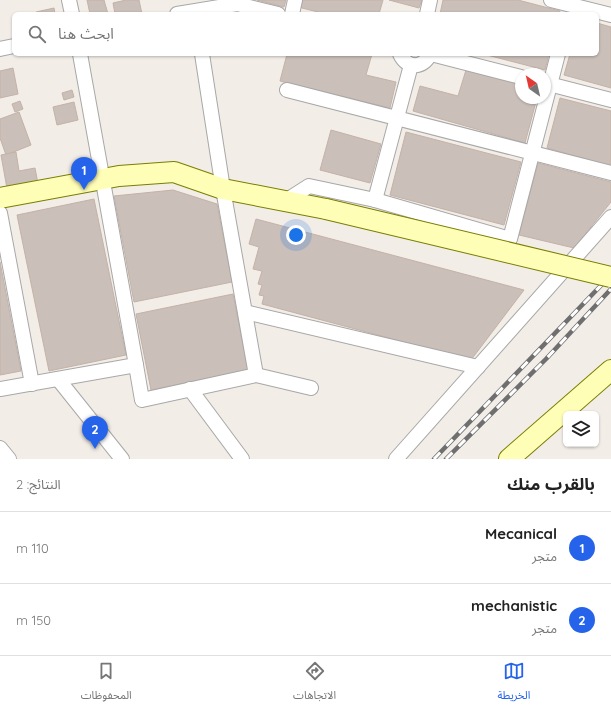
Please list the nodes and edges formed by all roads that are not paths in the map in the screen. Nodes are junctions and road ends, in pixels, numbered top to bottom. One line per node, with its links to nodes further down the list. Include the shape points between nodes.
1 (69, 0): 7 (street)
2 (295, 0): 10 (street)
3 (430, 0): 11 (street)
4 (551, 0): 5 (street)
5 (570, 6): 12 (street)
6 (194, 8): 8 (street); 9 (street, via 237,4)
7 (72, 12)
8 (182, 12)
9 (270, 12)
10 (292, 12)
11 (427, 12)
12 (597, 12)
13 (599, 12): 14 (street)
14 (611, 15)
15 (12, 46): 16 (street)
16 (0, 48)
17 (80, 56): 33 (street)
18 (202, 56): 34 (street)
19 (401, 56): 23 (street)
20 (430, 56): 23 (street, via 421,65)
21 (439, 56): 24 (street)
22 (557, 56): 25 (street)
23 (411, 65): 30 (street)
24 (515, 75)
25 (551, 75)
26 (551, 85): 28 (street)
27 (287, 90): 30 (street)
28 (611, 100)
29 (543, 104): 31 (street)
30 (397, 118): 31 (street); 36 (street)
31 (532, 152): 32 (street); 36 (street, via 510,239)
32 (611, 172)
33 (102, 179): 34 (main road, via 174,172); 35 (main road); 42 (street)
34 (223, 189): 37 (main road); 41 (street)
35 (0, 198)
36 (375, 200): 37 (street, via 309,186)
37 (284, 202): 40 (main road, bridge, via 326,209)
38 (0, 213): 47 (street)
39 (611, 217): 43 (street)
40 (611, 277)
41 (245, 312): 43 (street); 45 (street)
42 (136, 365): 46 (street); 50 (street, via 142,400)
43 (478, 367): 55 (street)
44 (611, 370): 56 (main road)
45 (256, 374): 48 (street); 50 (street)
46 (58, 380): 47 (street); 53 (street)
47 (32, 384): 49 (street)
48 (311, 388)
49 (0, 389)
50 (190, 389): 54 (street)
51 (0, 448): 52 (street)
52 (9, 459)
53 (122, 459)
54 (242, 459)
55 (396, 459)
56 (509, 459)

